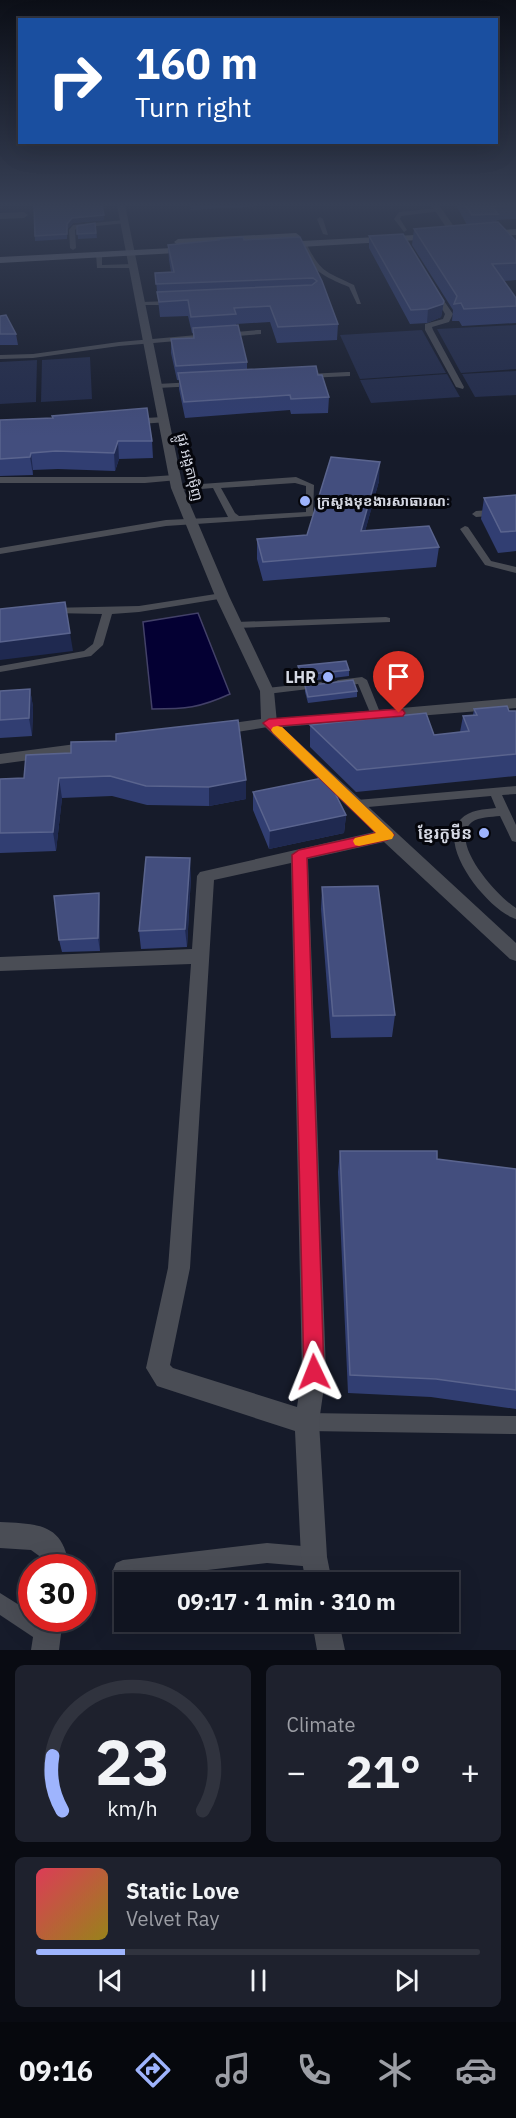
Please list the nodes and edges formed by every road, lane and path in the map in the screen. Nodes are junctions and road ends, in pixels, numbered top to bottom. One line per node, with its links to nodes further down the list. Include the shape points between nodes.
1 (136, 282): 6 (street, ផ្លូវ អង្តតាម៉ិញ)
2 (342, 282): 5 (lane, via 352,286)
3 (431, 286): 14 (lane, via 449,314 447,320 428,326 429,330)
4 (186, 302): 6 (lane)
5 (359, 303)
6 (141, 304): 8 (street, ផ្លូវ អង្តតាម៉ិញ)
7 (258, 332): 8 (lane)
8 (148, 341): 9 (lane); 13 (street, ផ្លូវ អង្តតាម៉ិញ)
9 (0, 357)
10 (347, 374): 11 (lane)
11 (299, 377)
12 (204, 383): 13 (lane)
13 (157, 386): 15 (street, ផ្លូវ អង្តតាម៉ិញ)
14 (460, 387)
15 (163, 420): 16 (street); 18 (street, ផ្លូវ អង្តតាម៉ិញ)
16 (117, 422)
17 (0, 480): 18 (lane)
18 (176, 483): 19 (lane); 23 (street, ផ្លូវ អង្តតាម៉ិញ)
19 (216, 486): 22 (lane); 22 (lane, via 296,480 310,484 310,514)
20 (516, 511): 21 (lane)
21 (476, 514)
22 (237, 519): 23 (lane)
23 (189, 521): 25 (lane); 27 (street, ផ្លូវ អង្តតាម៉ិញ)
24 (465, 529): 26 (lane, via 488,562)
25 (0, 551)
26 (516, 570)
27 (222, 596): 28 (lane); 31 (street, ផ្លូវ អង្តតាម៉ិញ)
28 (108, 611): 29 (lane); 32 (lane, via 98,645 87,654)
29 (40, 612)
30 (386, 620): 31 (lane)
31 (236, 626): 33 (street, ផ្លូវ អង្តតាម៉ិញ)
32 (0, 669)
33 (267, 691): 35 (lane, via 362,680); 36 (street, ផ្លូវ អង្តតាម៉ិញ)
34 (516, 703): 35 (street)
35 (376, 715): 36 (street)
36 (269, 723): 37 (street); 42 (street)
37 (199, 732)
38 (105, 745): 39 (street)
39 (0, 759)
40 (516, 790): 41 (lane)
41 (495, 792): 42 (lane); 43 (lane)
42 (357, 804): 44 (street)
43 (504, 811): 45 (lane); 47 (lane, via 472,817 460,831 460,841 467,864 497,900)
44 (387, 835): 46 (street); 48 (street)
45 (516, 838)
46 (299, 855): 49 (street, via 206,876); 51 (street, via 314,1372)
47 (516, 914)
48 (516, 954)
49 (201, 956): 50 (street); 51 (street, via 179,1268 158,1368 165,1378)
50 (0, 964)
51 (307, 1422): 52 (lane); 56 (street)
52 (516, 1425)
53 (0, 1534): 54 (street, via 36,1537)
54 (54, 1554)
55 (123, 1570): 56 (lane, via 267,1553)
56 (317, 1570)
57 (0, 1603): 59 (lane)
58 (328, 1632): 60 (street)
59 (47, 1634)
60 (331, 1650)

